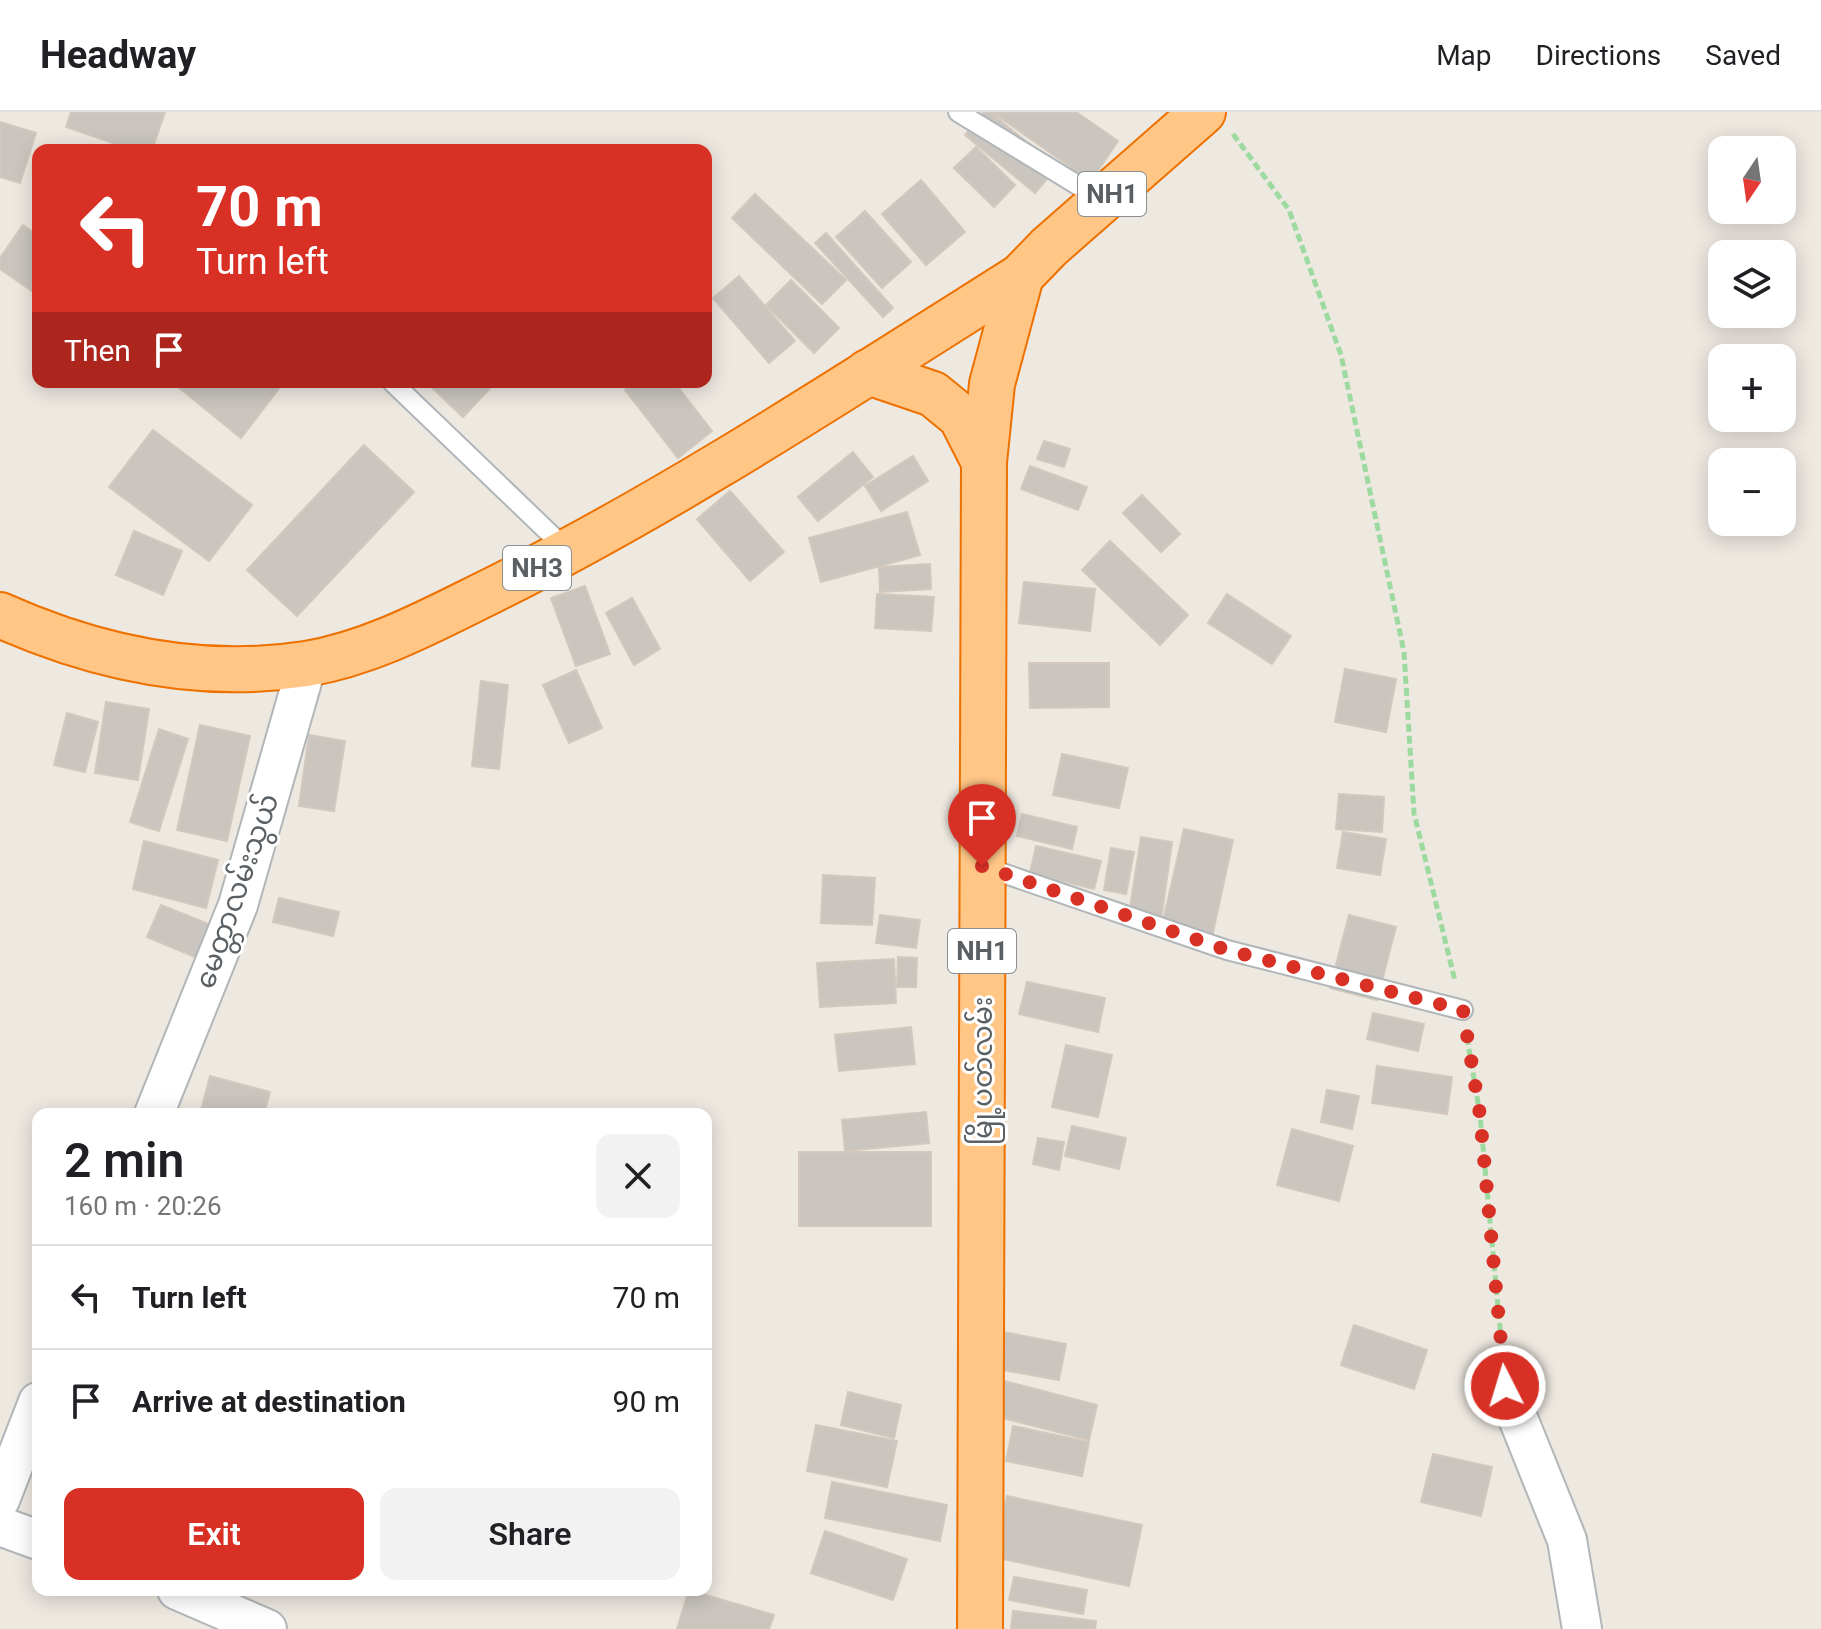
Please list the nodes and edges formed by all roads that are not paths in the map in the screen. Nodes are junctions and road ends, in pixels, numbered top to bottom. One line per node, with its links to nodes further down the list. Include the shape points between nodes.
1 (958, 112): 3 (lane)
2 (1214, 118): 3 (highway, NH1)
3 (1104, 202): 4 (highway, NH1)
4 (1021, 276): 5 (highway, NH3); 7 (highway, မြို့ပတ်လမ်း / NH1, via 992,384)
5 (868, 372): 7 (highway, via 933,394 961,417); 8 (highway, NH3)
6 (398, 388): 8 (lane)
7 (984, 462): 11 (highway, မြို့ပတ်လမ်း / NH1)
8 (569, 552): 10 (highway, NH3, via 393,639)
9 (0, 615): 10 (highway, NH3, via 49,637 142,663 237,670)
10 (307, 664): 13 (street, မေတ္တာလမ်းသွယ်, via 238,905)
11 (982, 866): 12 (lane, via 1227,950); 21 (highway, မြို့ပတ်လမ်း / NH1)
12 (1463, 1010)
13 (156, 1108)
14 (1505, 1386): 22 (street, via 1567,1540)
15 (32, 1417): 16 (street)
16 (0, 1500)
17 (0, 1526): 18 (street)
18 (32, 1538)
19 (191, 1596): 20 (street)
20 (267, 1629)
21 (980, 1629)
22 (1582, 1629)

